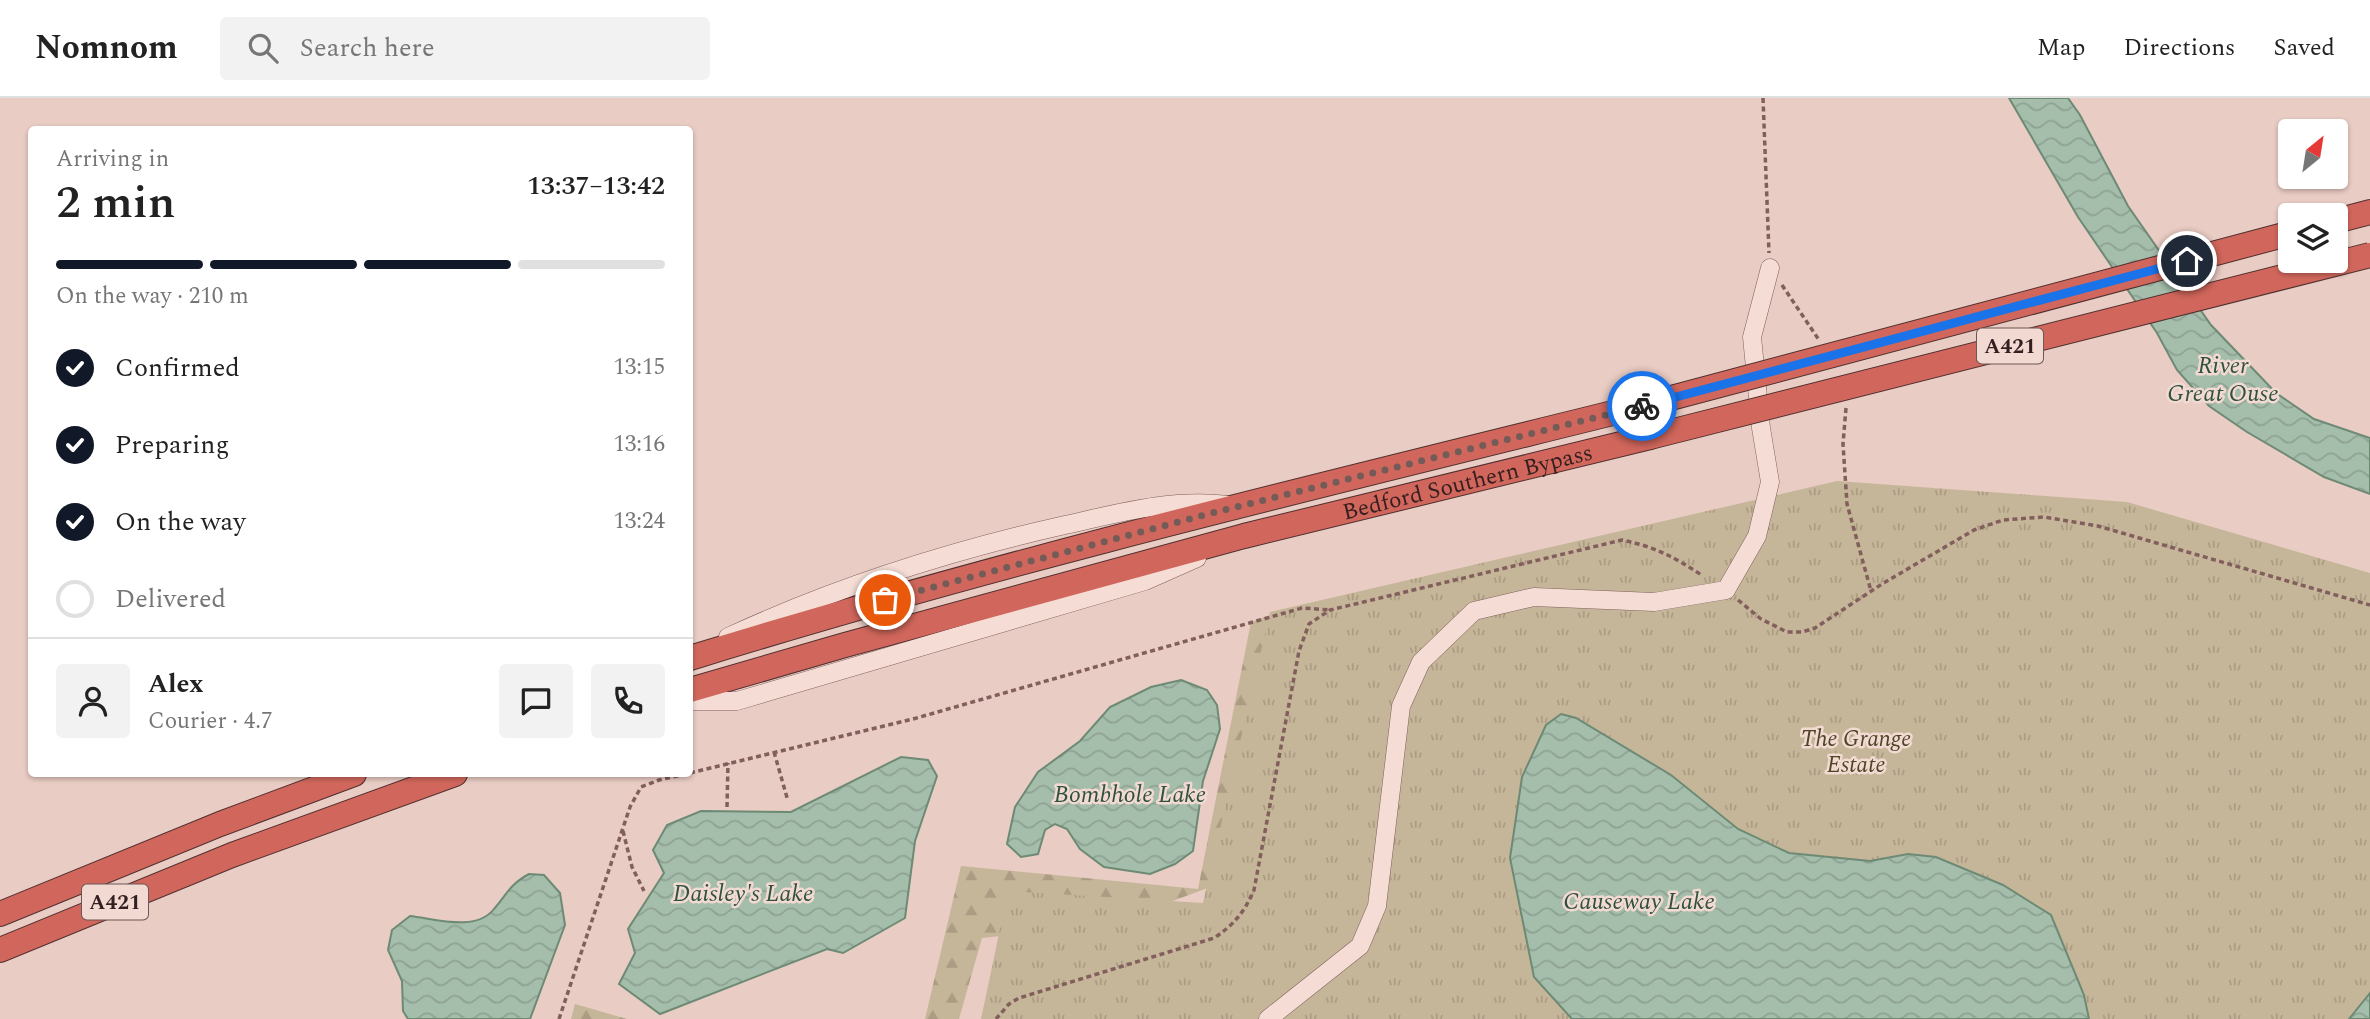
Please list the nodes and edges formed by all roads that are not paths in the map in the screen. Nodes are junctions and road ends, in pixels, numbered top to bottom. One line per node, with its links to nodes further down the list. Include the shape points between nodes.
1 (2370, 212): 2 (highway)
2 (2348, 218)
3 (2278, 236): 7 (highway, Bedford Southern Bypass / A421, bridge, via 1641,406 1236,506)
4 (2370, 255): 6 (highway, Bedford Southern Bypass / A421, bridge)
5 (1770, 268): 14 (lane, via 1752,337 1770,482 1757,536 1726,590 1654,603 1534,597 1474,611 1421,662 1401,706 1377,906 1360,946)
6 (1244, 536): 8 (highway, Bedford Southern Bypass / A421); 9 (lane, via 1144,581 1028,617 737,701)
7 (693, 655)
8 (693, 689)
9 (693, 701)
10 (346, 777): 12 (highway, A421)
11 (447, 777): 13 (highway, A421, via 232,855)
12 (0, 914)
13 (0, 950)
14 (1268, 1019)

